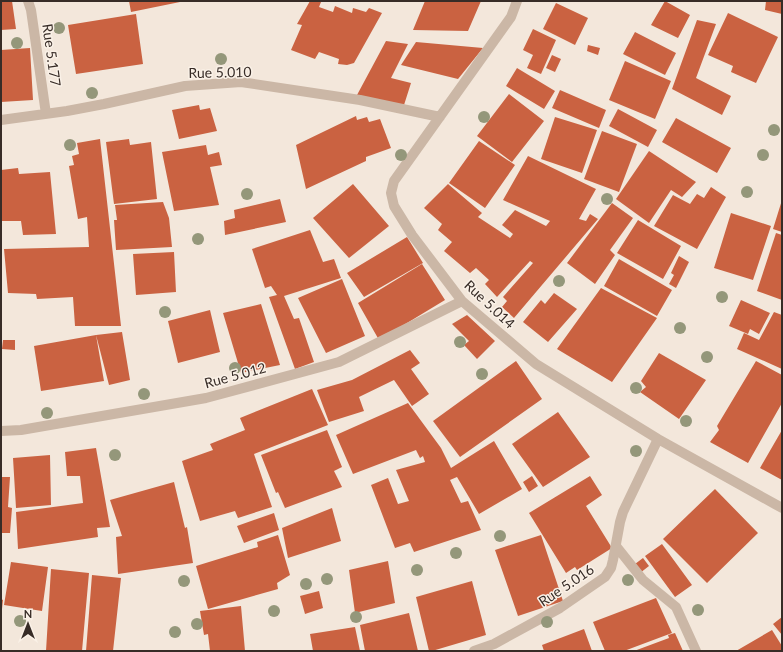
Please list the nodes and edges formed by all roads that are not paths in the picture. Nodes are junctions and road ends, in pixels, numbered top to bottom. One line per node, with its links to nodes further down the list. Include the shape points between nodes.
1 (28, 1): 3 (street, Rue 5.177)
2 (517, 1): 4 (street, Rue 5.014, via 511,17)
3 (46, 114): 4 (street, Rue 5.010, via 185,86 241,82 360,100); 5 (street, Rue 5.010)
4 (440, 116): 6 (street, Rue 5.014, via 394,181 391,193 394,206 412,235)
5 (1, 120)
6 (462, 301): 7 (street, Rue 5.012, via 339,362 206,398 21,430); 8 (street, Rue 5.014, via 536,364)
7 (1, 430)
8 (658, 439): 9 (street, Rue 5.014); 10 (street, Rue 5.016, via 623,512)
9 (782, 508)
10 (616, 546): 11 (street, Rue 5.016, via 611,568 605,577 560,608 494,644); 12 (street, via 643,580 676,607)
11 (474, 651)
12 (696, 651)

